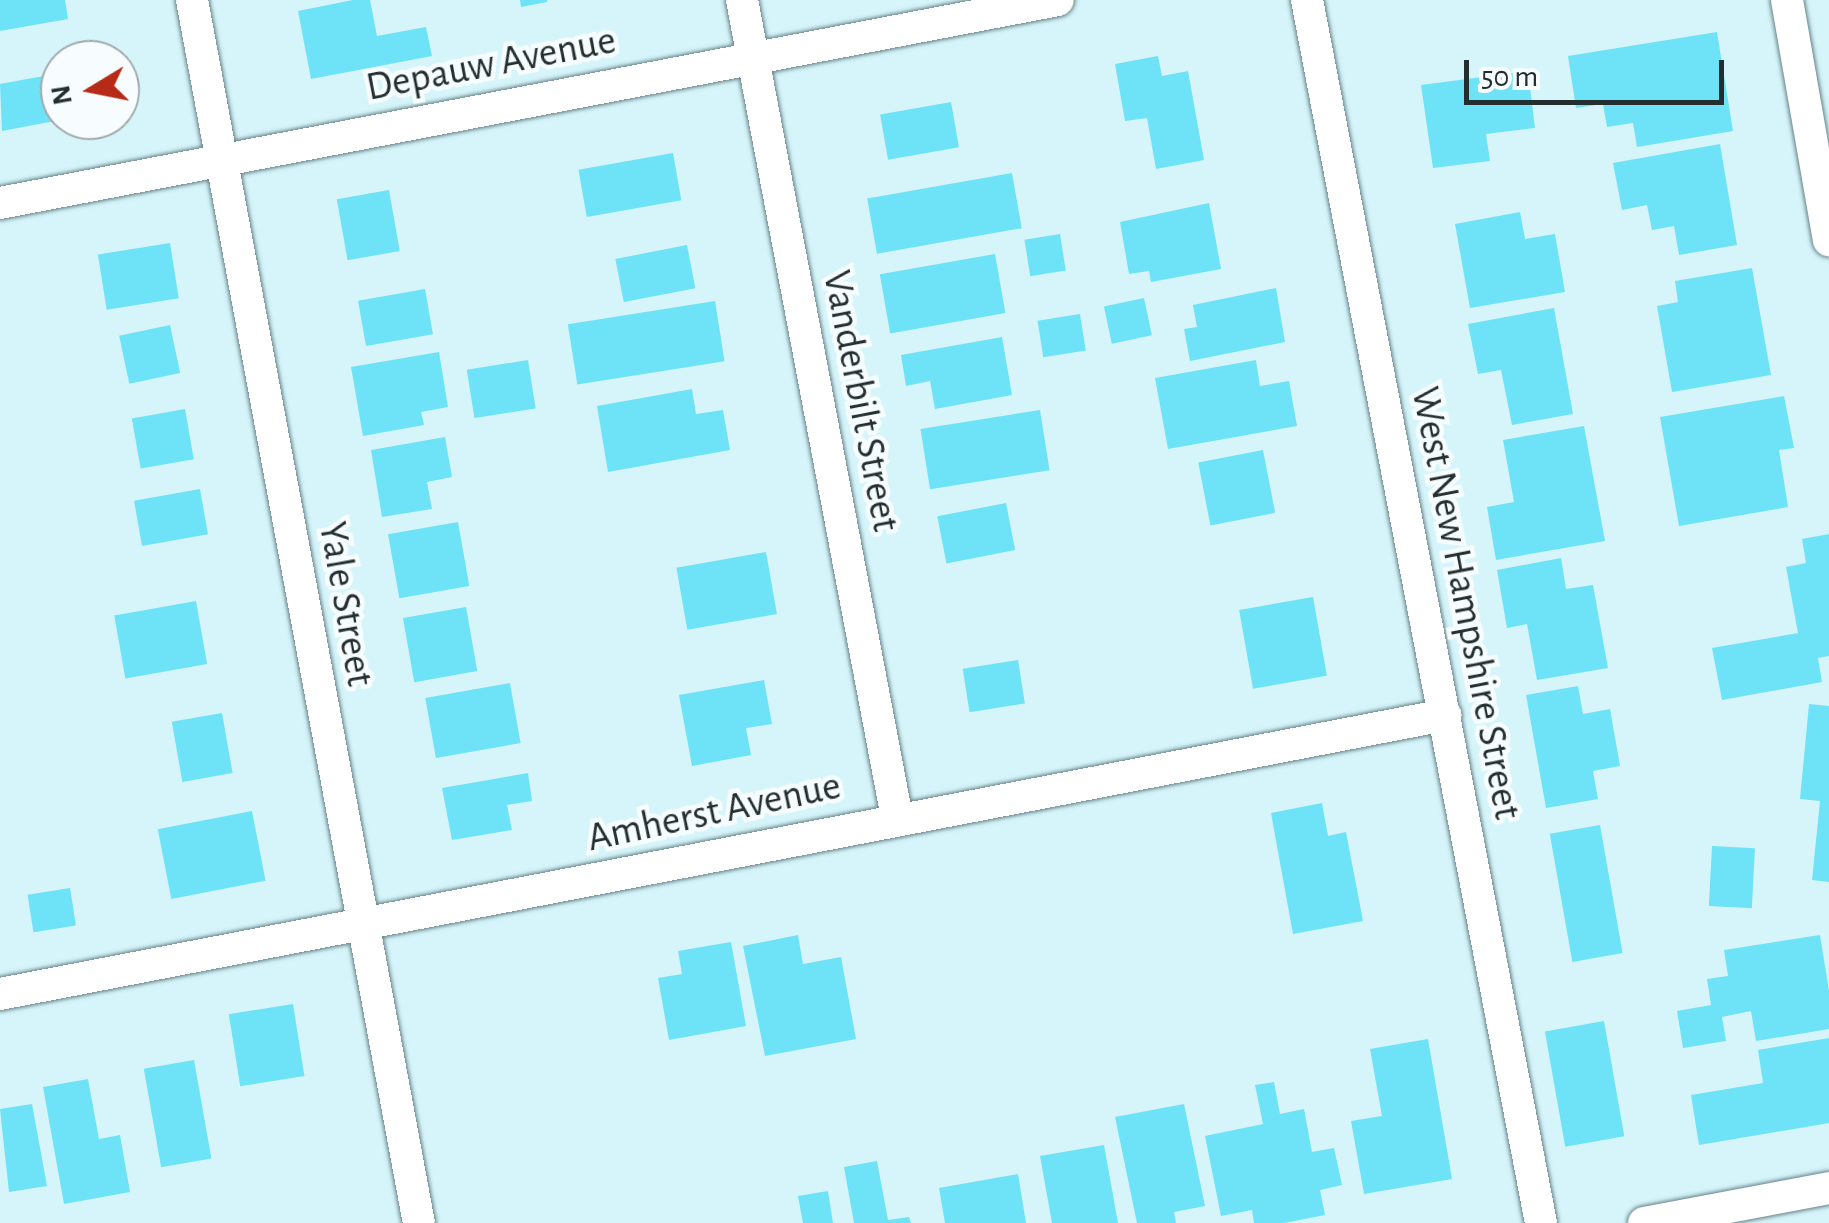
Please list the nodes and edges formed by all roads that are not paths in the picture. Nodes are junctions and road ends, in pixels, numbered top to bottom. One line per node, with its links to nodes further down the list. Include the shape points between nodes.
1 (192, 0): 7 (street, Yale Street)
2 (742, 0): 6 (street, Vanderbilt Street)
3 (1058, 0): 6 (street, Depauw Avenue)
4 (1307, 0): 10 (street, West New Hampshire Street)
5 (1786, 0): 9 (street)
6 (752, 58): 7 (street, Depauw Avenue); 11 (street, Vanderbilt Street)
7 (222, 159): 8 (street, Depauw Avenue); 12 (street, Yale Street)
8 (0, 203)
9 (1829, 240)
10 (1445, 715): 11 (street, Amherst Avenue); 16 (street, West New Hampshire Street)
11 (897, 818): 12 (street, Amherst Avenue)
12 (361, 928): 13 (street, Amherst Avenue); 15 (street, Yale Street)
13 (0, 994)
14 (1829, 1188): 17 (street)
15 (420, 1223)
16 (1541, 1223)
17 (1644, 1223)

